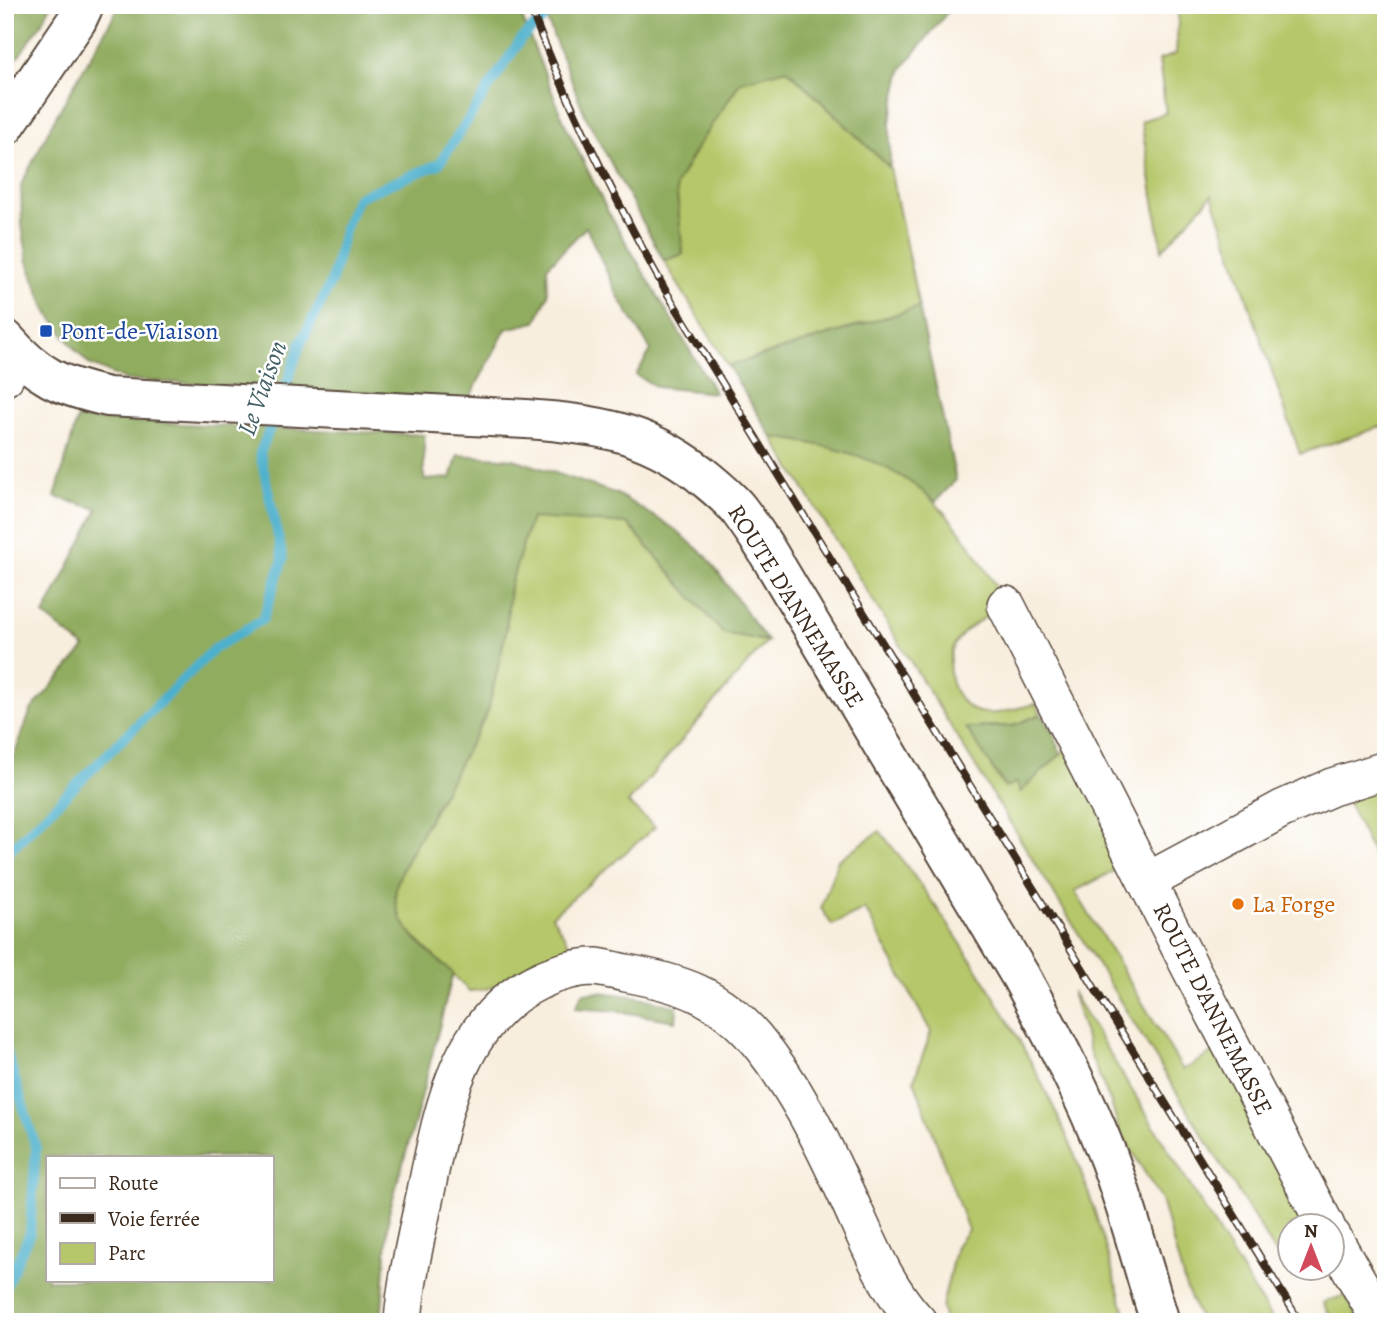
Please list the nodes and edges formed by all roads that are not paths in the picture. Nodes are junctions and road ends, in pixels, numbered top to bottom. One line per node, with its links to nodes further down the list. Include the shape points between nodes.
1 (84, 5): 2 (main road)
2 (5, 126)
3 (9, 356): 11 (main road, ROUTE D'ANNEMASSE, via 56,382 108,397 583,425 651,442 717,487 764,546 1054,1038 1110,1161)
4 (1006, 605): 6 (street, ROUTE D'ANNEMASSE)
5 (1386, 770): 6 (street, via 1282,809)
6 (1148, 881): 7 (street, ROUTE D'ANNEMASSE)
7 (1319, 1212)
8 (1346, 1261): 12 (street)
9 (403, 1322): 10 (street, via 439,1130 468,1047 508,999 528,986 561,972 594,967 662,979 694,991 719,1003 753,1037 776,1064 807,1115 877,1261)
10 (918, 1322)
11 (1160, 1322)
12 (1381, 1322)

